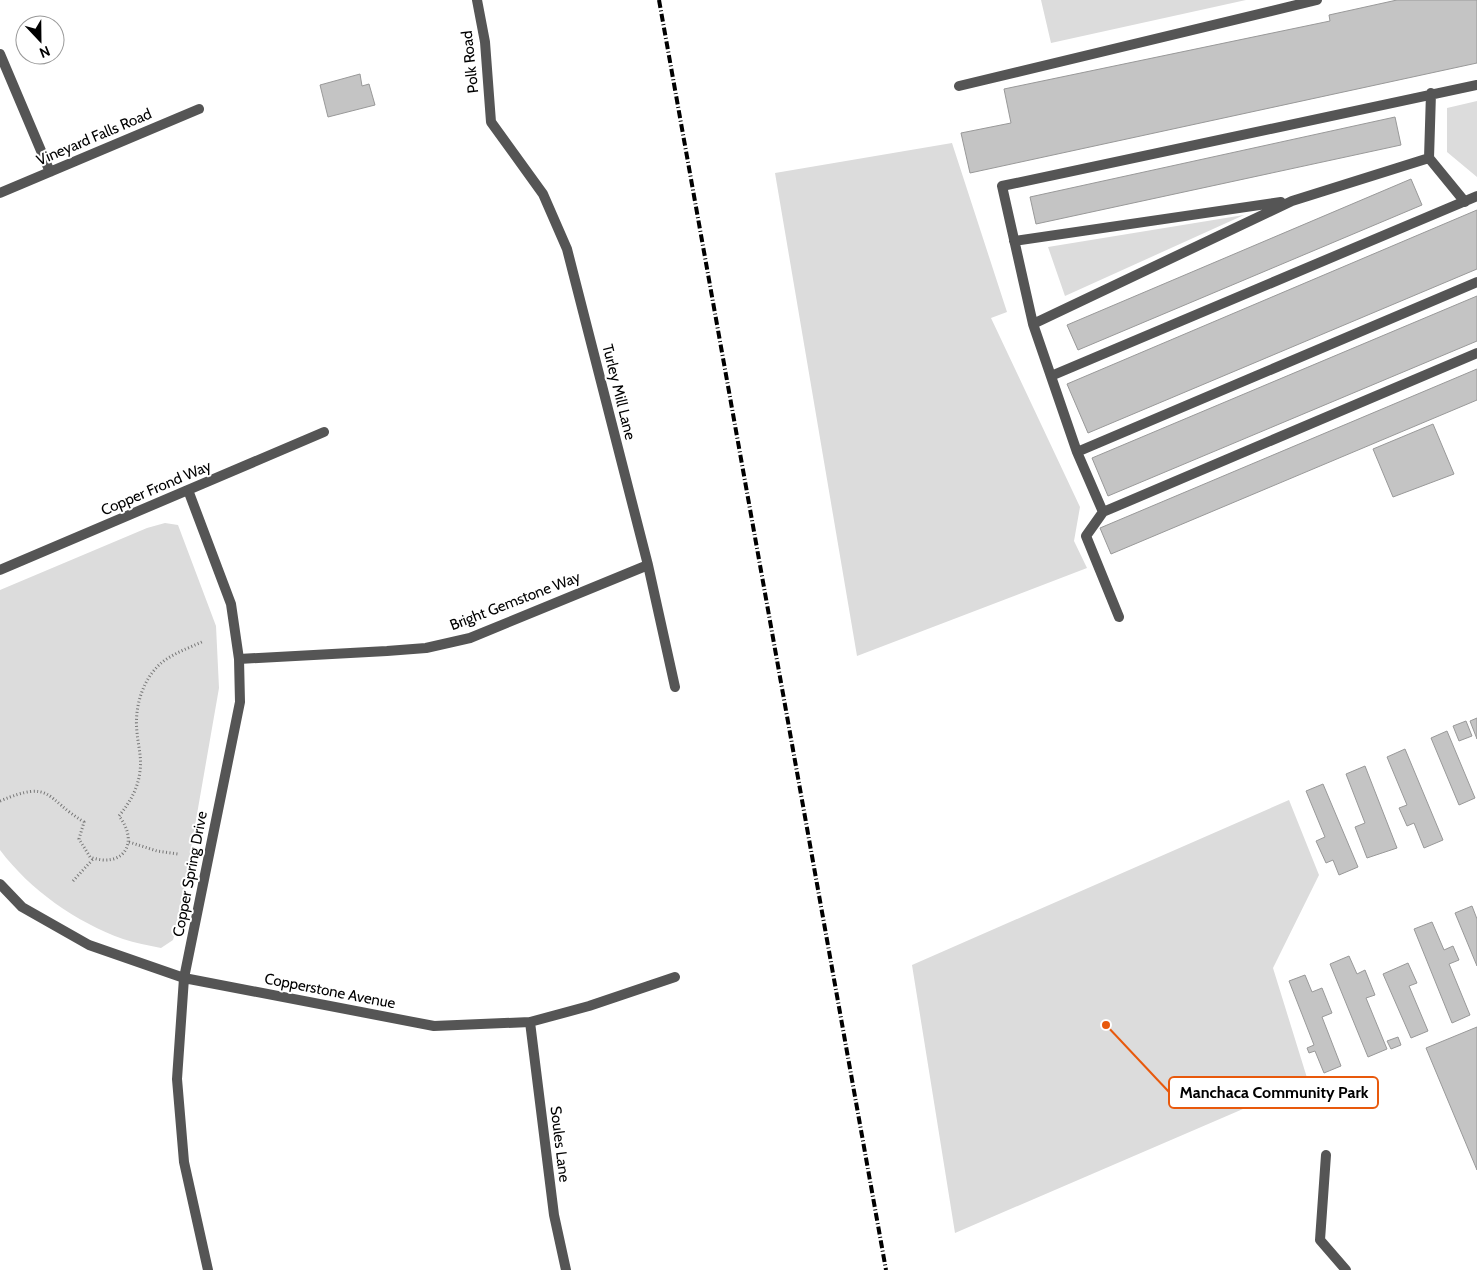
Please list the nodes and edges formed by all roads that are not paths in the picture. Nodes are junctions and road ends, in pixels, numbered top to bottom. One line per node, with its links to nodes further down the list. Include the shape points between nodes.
1 (477, 0): 8 (street, Polk Road, via 485,42)
2 (1317, 0): 5 (street)
3 (0, 54): 10 (street)
4 (1477, 84): 6 (street)
5 (959, 86)
6 (1431, 93): 9 (street); 15 (street, via 1002,186)
7 (199, 109): 10 (street, Vineyard Falls Road)
8 (491, 122): 24 (street, Turley Mill Lane, via 543,194 567,250)
9 (1429, 158): 13 (street); 14 (street)
10 (50, 172): 11 (street, Vineyard Falls Road)
11 (0, 193)
12 (1477, 196): 14 (street)
13 (1292, 201): 15 (street); 17 (street)
14 (1465, 202): 19 (street)
15 (1014, 241): 17 (street)
16 (1477, 282): 21 (street)
17 (1033, 324): 19 (street)
18 (1477, 353): 23 (street)
19 (1051, 376): 21 (street)
20 (324, 432): 22 (street, Copper Frond Way)
21 (1077, 452): 23 (street)
22 (188, 490): 25 (street, Copper Frond Way); 27 (street, Copper Spring Drive, via 231,604)
23 (1103, 512): 26 (street, via 1086,536)
24 (648, 565): 27 (street, Bright Gemstone Way, via 470,638 426,648); 28 (street, Turley Mill Lane)
25 (0, 570)
26 (1119, 617)
27 (239, 659): 30 (street, Copper Spring Drive, via 240,702)
28 (674, 687)
29 (0, 884): 30 (street, Copperstone Avenue, via 22,907 89,945)
30 (184, 978): 32 (street, Copperstone Avenue, via 434,1026); 34 (street, Copper Spring Drive, via 177,1079 180,1116 184,1162)
31 (675, 978): 32 (street, Copperstone Avenue)
32 (530, 1022): 35 (street, Soules Lane, via 554,1215)
33 (1326, 1155): 36 (street, via 1320,1240)
34 (208, 1270)
35 (566, 1270)
36 (1346, 1270)

